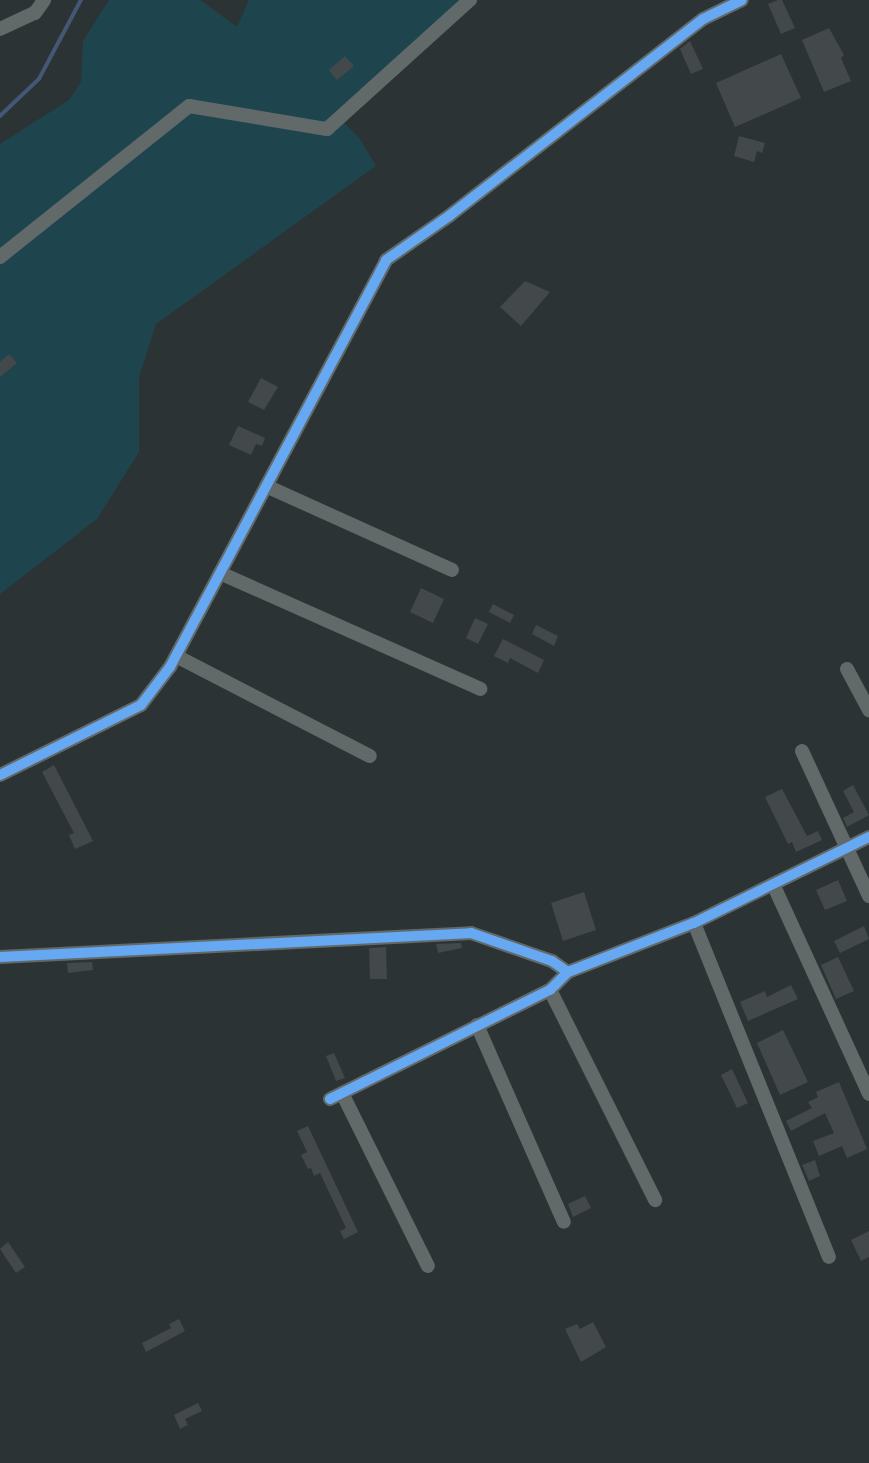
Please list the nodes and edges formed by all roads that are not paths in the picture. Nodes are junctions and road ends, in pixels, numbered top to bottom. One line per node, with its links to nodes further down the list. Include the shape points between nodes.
1 (44, 0): 4 (street, via 34,13)
2 (470, 0): 5 (street, via 327,129 190,106)
3 (742, 0): 6 (street, via 702,19 386,260)
4 (0, 29)
5 (0, 257)
6 (266, 486): 7 (street); 8 (street)
7 (452, 570)
8 (220, 573): 9 (street); 11 (street)
9 (176, 656): 14 (street); 15 (street, via 141,705)
10 (847, 669): 12 (street)
11 (480, 689)
12 (869, 710)
13 (802, 751): 17 (street)
14 (370, 756)
15 (0, 775)
16 (869, 837): 17 (street)
17 (847, 849): 18 (street); 19 (street)
18 (773, 884): 20 (street); 25 (street)
19 (869, 896)
20 (694, 923): 22 (street); 28 (street)
21 (0, 957): 22 (street, via 471,933 552,961)
22 (569, 972): 23 (street)
23 (550, 990): 24 (street); 26 (street)
24 (477, 1025): 27 (street); 29 (street, via 336,1096)
25 (869, 1094)
26 (654, 1200)
27 (564, 1222)
28 (828, 1257)
29 (428, 1266)

